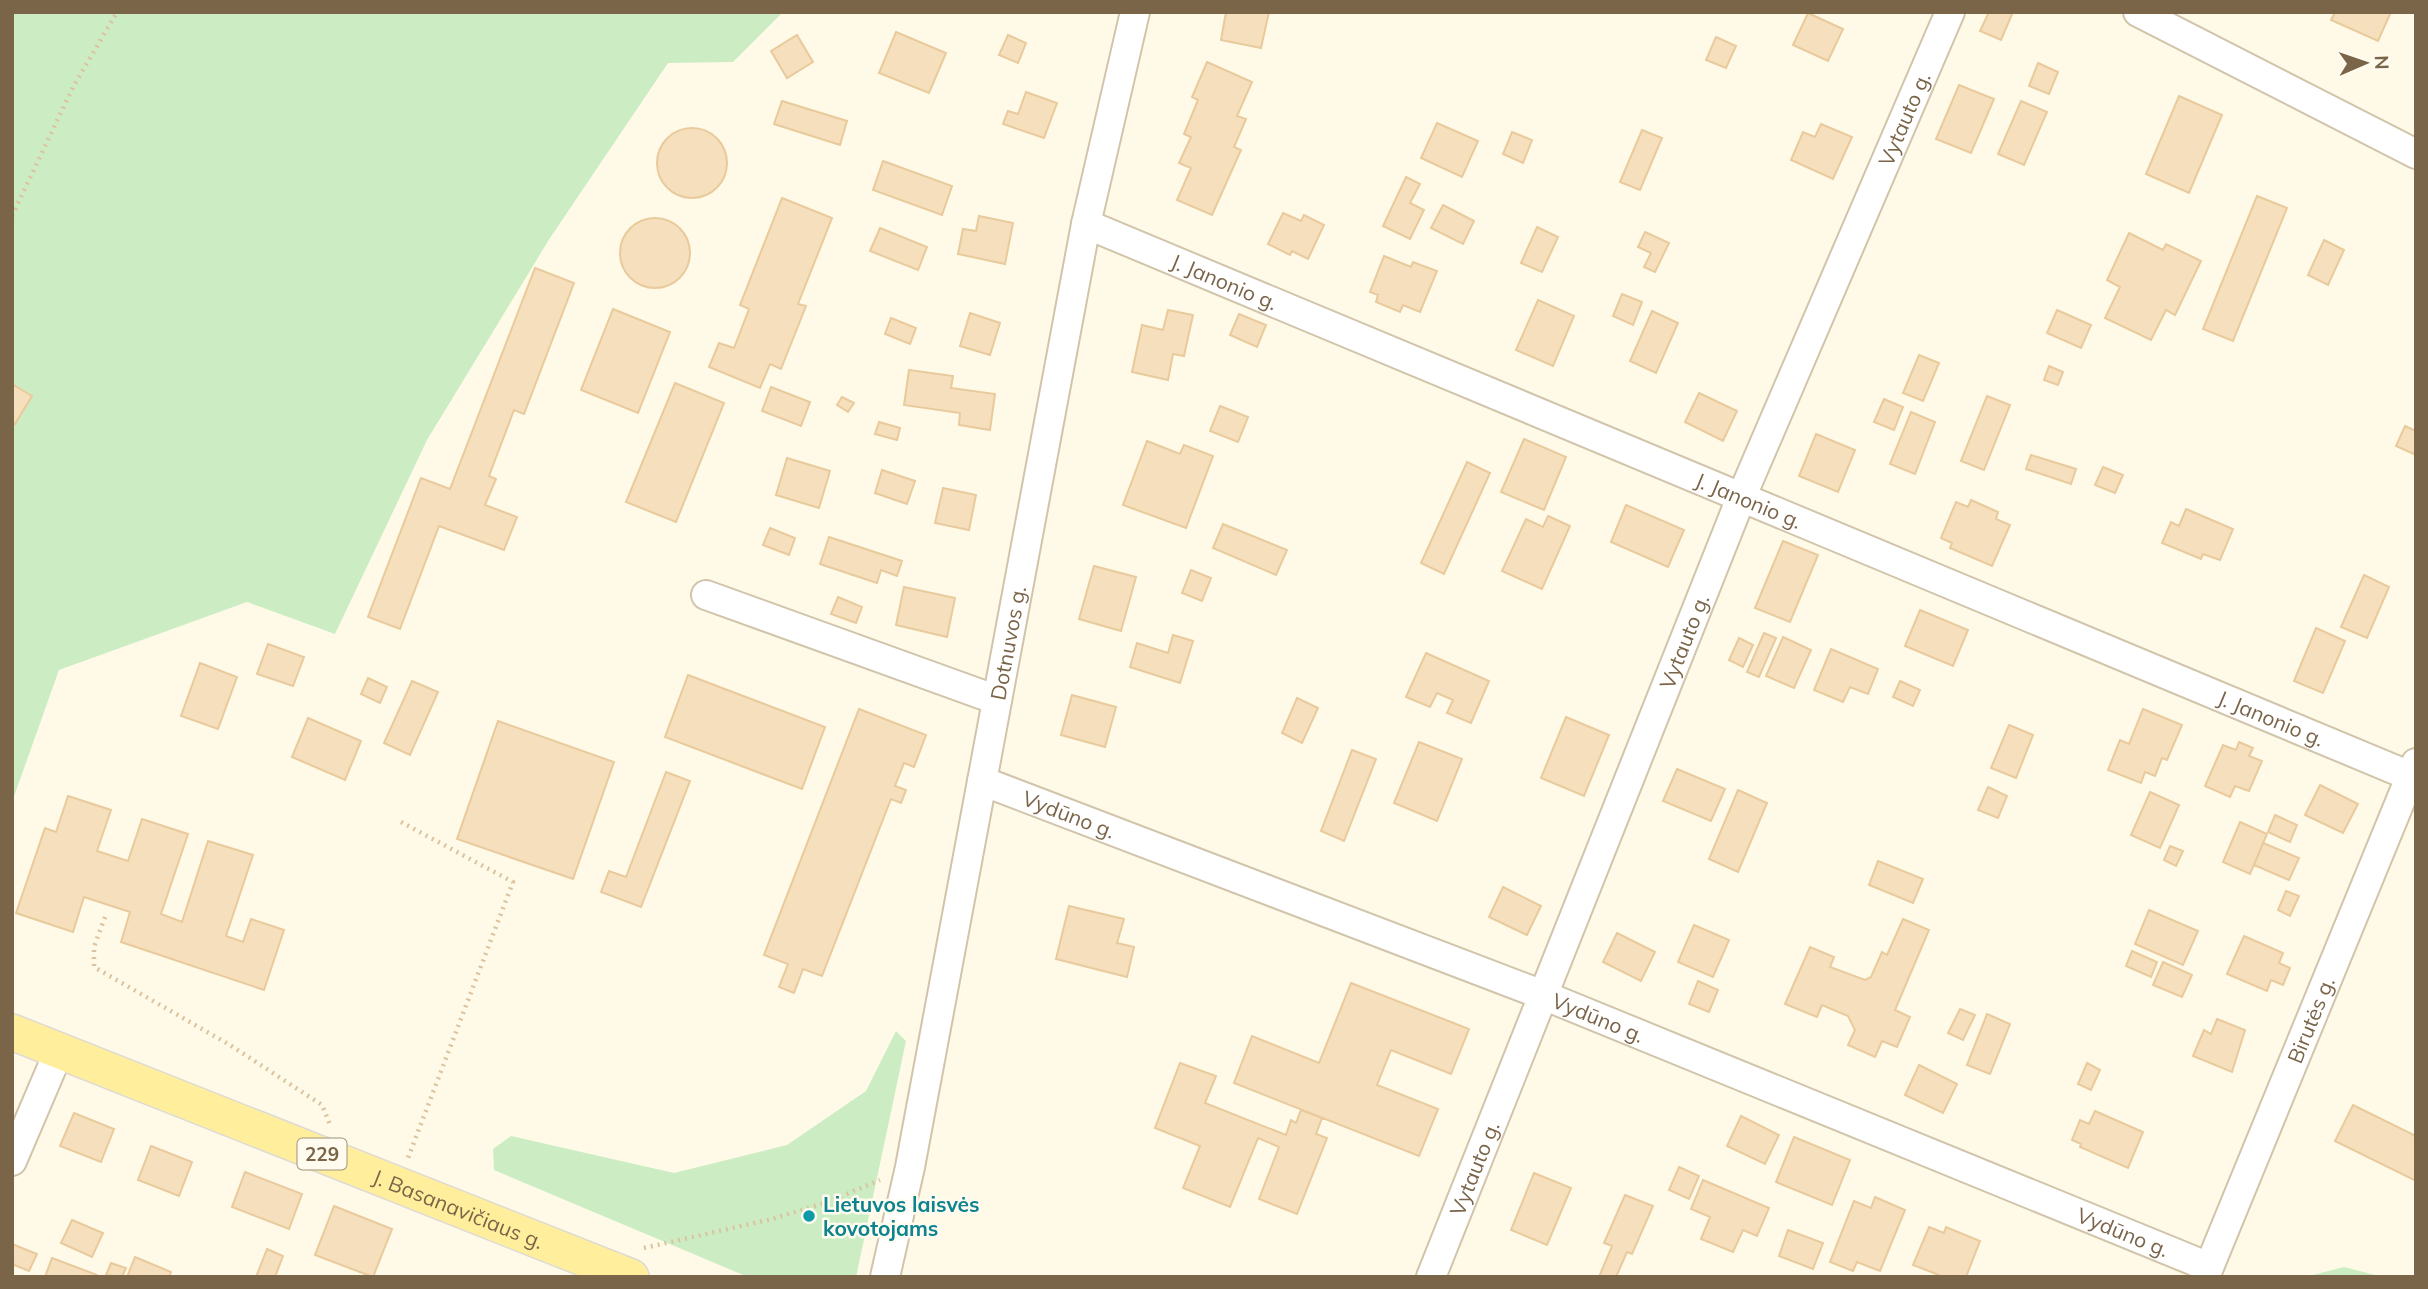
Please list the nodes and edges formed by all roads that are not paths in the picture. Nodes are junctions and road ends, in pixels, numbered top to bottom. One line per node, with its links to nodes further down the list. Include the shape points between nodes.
1 (1135, 12): 5 (street, Dotnuvos g.)
2 (1950, 12): 6 (street, Vytauto g.)
3 (2138, 12): 4 (street)
4 (2416, 154)
5 (1086, 225): 6 (street, J. Janonio g.); 8 (street, Dotnuvos g.)
6 (1741, 498): 9 (street, J. Janonio g.); 11 (street, Vytauto g.)
7 (706, 595): 8 (street)
8 (997, 700): 10 (street, Dotnuvos g.)
9 (2413, 769): 16 (street, Birutės g.)
10 (982, 780): 11 (street, Vydūno g.); 17 (street, Dotnuvos g.)
11 (1543, 995): 16 (street, Vydūno g.); 18 (street, Vytauto g.)
12 (12, 1032): 13 (main road, J. Basanavičiaus g. / 229)
13 (58, 1051): 14 (street); 15 (main road, J. Basanavičiaus g. / 229, via 398,1184)
14 (12, 1161)
15 (636, 1263)
16 (2207, 1272)
17 (885, 1277)
18 (1431, 1277)

